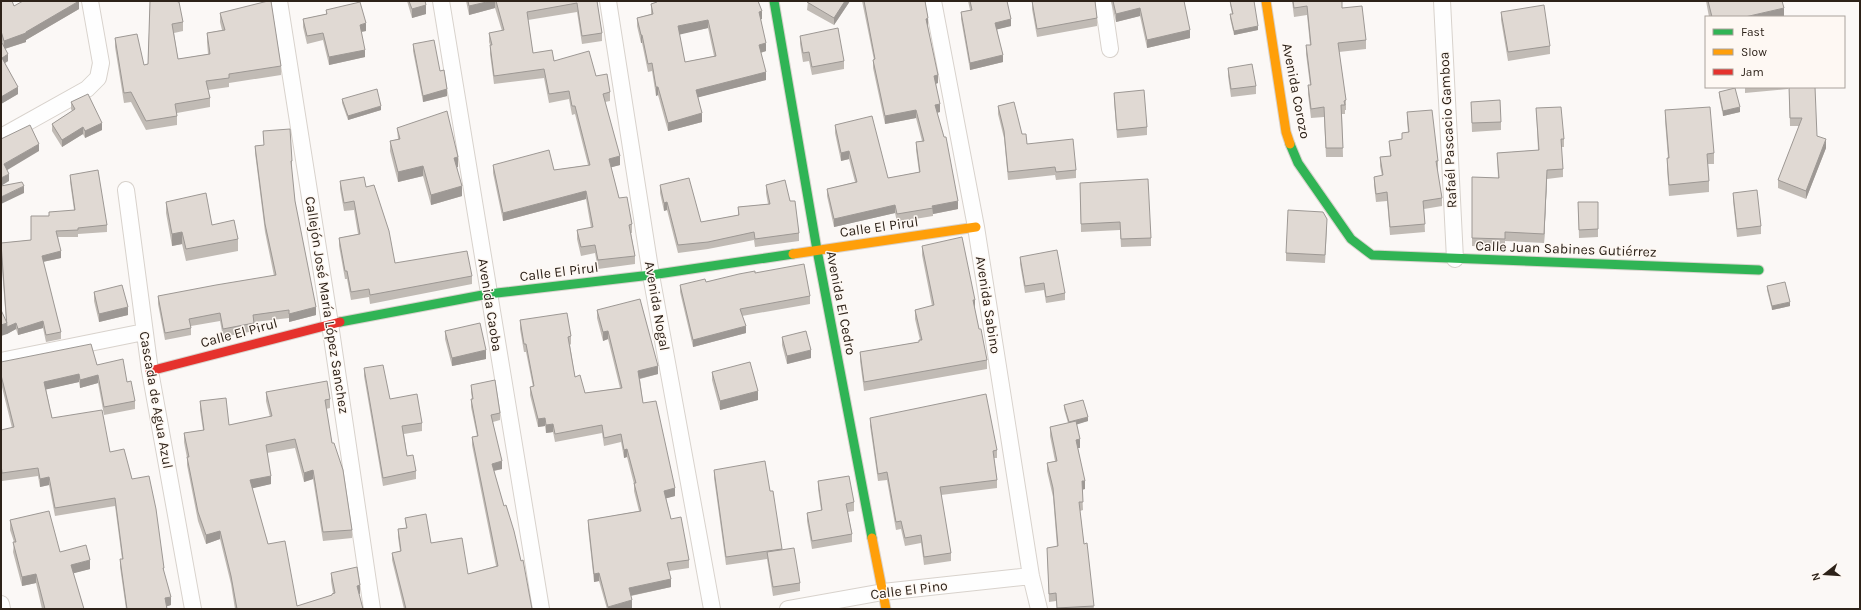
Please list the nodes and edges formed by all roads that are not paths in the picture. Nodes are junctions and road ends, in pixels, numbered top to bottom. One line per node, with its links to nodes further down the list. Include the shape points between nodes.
1 (90, 1): 11 (street, via 102,63 98,78 87,89)
2 (279, 1): 20 (street, Callejón José María López Sanchez)
3 (441, 1): 19 (street, Avenida Caoba)
4 (608, 1): 18 (street, Avenida Nogal)
5 (774, 1): 14 (street, Avenida El Cedro)
6 (933, 1): 13 (street, Avenida Sabino)
7 (1102, 1): 10 (street)
8 (1266, 1): 15 (street, Avenida Corozo, via 1286,132 1298,163 1351,239)
9 (1442, 1): 16 (street, Rafaél Pascacio Gamboa)
10 (1110, 49)
11 (1, 137)
12 (126, 190): 21 (street, Cascada de Agua Azul)
13 (976, 227): 14 (street, Calle El Pirul); 24 (street, Avenida Sabino)
14 (817, 250): 18 (street, Calle El Pirul); 25 (street, Avenida El Cedro)
15 (1372, 254): 16 (street, Calle Juan Sabines Gutiérrez)
16 (1455, 259): 17 (street, Calle Juan Sabines Gutiérrez)
17 (1759, 270)
18 (651, 275): 19 (street, Calle El Pirul); 31 (street, Avenida Nogal)
19 (488, 294): 20 (street, Calle El Pirul); 30 (street, Avenida Caoba)
20 (330, 324): 23 (street, Calle El Pirul); 29 (street, Callejón José María López Sanchez)
21 (144, 332): 22 (street); 23 (street, Cascada de Agua Azul)
22 (1, 361)
23 (150, 371): 28 (street, Cascada de Agua Azul)
24 (1031, 576): 25 (street, Calle El Pino); 34 (street, Avenida Sabino)
25 (883, 592): 32 (street, Calle El Pino); 33 (street, Avenida El Cedro)
26 (1, 604): 27 (street)
27 (2, 609)
28 (193, 609)
29 (372, 609)
30 (541, 609)
31 (712, 609)
32 (788, 609)
33 (886, 609)
34 (1039, 609)

